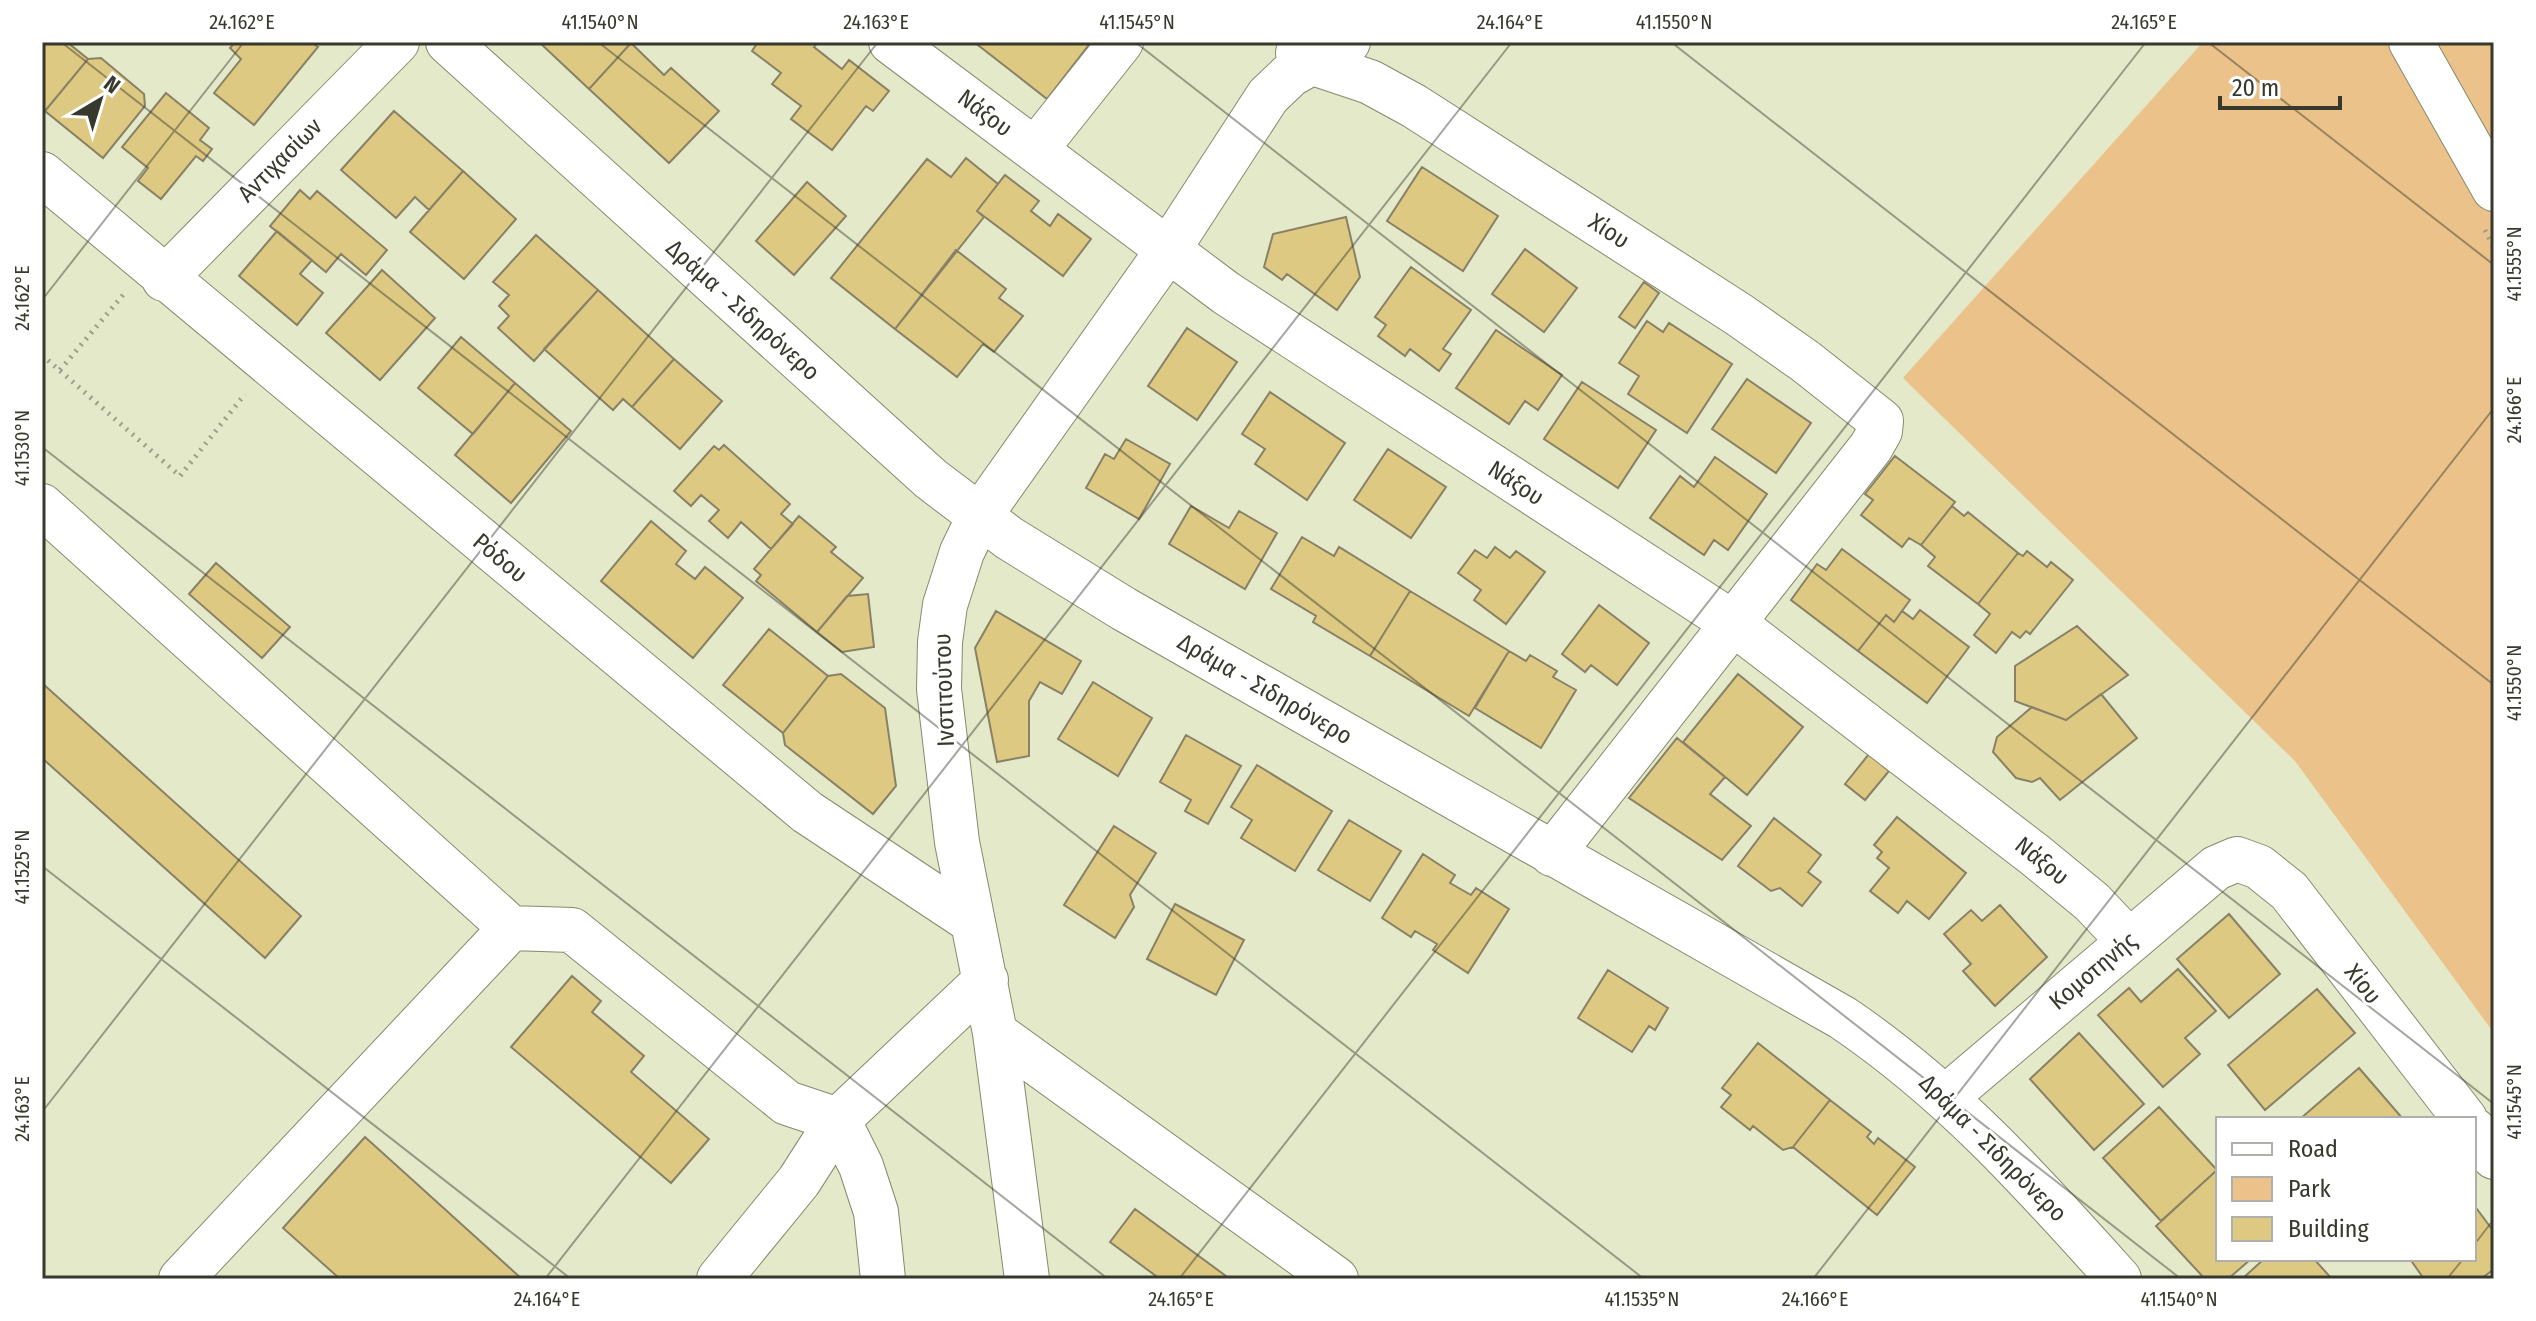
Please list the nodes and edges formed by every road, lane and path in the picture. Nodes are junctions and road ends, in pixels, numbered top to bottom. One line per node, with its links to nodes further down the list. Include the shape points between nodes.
1 (397, 42): 11 (street, Αντιχασίων)
2 (448, 42): 16 (street, Δράμα - Σιδηρόνερο)
3 (891, 42): 7 (street, Νάξου)
4 (1121, 42): 7 (street)
5 (2411, 42): 9 (street)
6 (1316, 49): 10 (street, Ινστιτούτου, via 1268,96); 17 (street, Χίου, via 1711,297 1881,421 1871,447)
7 (1035, 150): 10 (street, Νάξου)
8 (42, 174): 11 (street, Ρόδου)
9 (2494, 189)
10 (1168, 250): 16 (street, Ινστιτούτου); 17 (street, Νάξου, via 1296,341)
11 (146, 284): 13 (path); 20 (street, Ρόδου, via 807,812)
12 (42, 355): 13 (path)
13 (59, 370): 14 (path, via 180,476)
14 (248, 391)
15 (42, 506): 21 (street)
16 (979, 517): 18 (street, Δράμα - Σιδηρόνερο, via 1124,609); 20 (street, Ινστιτούτου, via 945,605 939,667 951,797)
17 (1733, 623): 18 (street); 22 (street, Νάξου, via 2035,855)
18 (1552, 854): 25 (street, Δράμα - Σιδηρόνερο, via 1843,1018)
19 (2248, 861): 22 (street, Κομοτηνής, via 2222,863); 26 (street, Χίου, via 2281,882 2300,904)
20 (973, 922): 23 (street, Ινστιτούτου)
21 (511, 928): 27 (street, via 572,930 787,1103); 30 (street)
22 (2128, 940): 25 (street, Κομοτηνής)
23 (986, 980): 24 (street, Ινστιτούτου); 27 (street)
24 (995, 1033): 33 (street, Ινστιτούτου); 34 (street)
25 (1946, 1097): 35 (street, Δράμα - Σιδηρόνερο)
26 (2463, 1117)
27 (838, 1120): 31 (street, via 799,1181); 32 (street, via 876,1212)
28 (2476, 1133): 29 (street)
29 (2494, 1157)
30 (181, 1279)
31 (719, 1279)
32 (883, 1279)
33 (1027, 1279)
34 (1336, 1279)
35 (2119, 1279)

